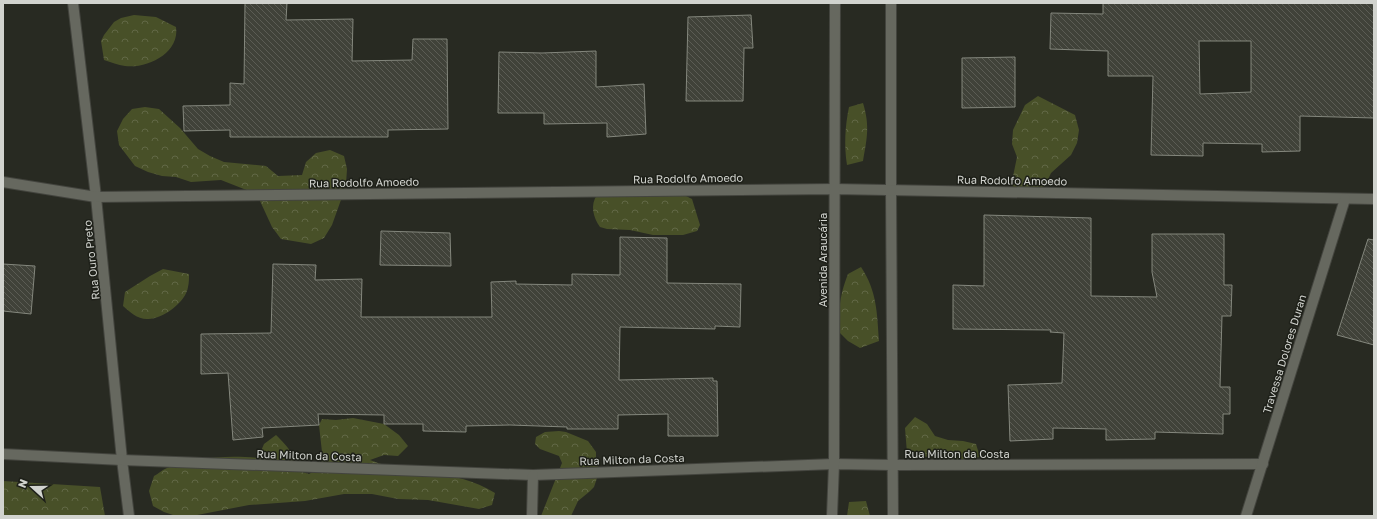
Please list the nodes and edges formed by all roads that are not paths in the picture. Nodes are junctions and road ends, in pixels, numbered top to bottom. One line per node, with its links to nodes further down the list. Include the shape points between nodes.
1 (72, 3): 7 (street, Rua Ouro Preto)
2 (835, 3): 5 (street, Avenida Araucária)
3 (891, 3): 6 (street)
4 (3, 182): 7 (street, Rua Rodolfo Amoedo)
5 (834, 189): 6 (street, Rua Rodolfo Amoedo); 7 (street, Rua Rodolfo Amoedo); 12 (street, Avenida Araucária)
6 (891, 190): 8 (street, Rua Rodolfo Amoedo); 14 (street)
7 (96, 197): 11 (street, Rua Ouro Preto)
8 (1345, 199): 9 (street, Rua Rodolfo Amoedo); 13 (street, Travessa Dolores Duran)
9 (1374, 199)
10 (3, 454): 11 (street, Rua Milton da Costa)
11 (122, 460): 15 (street, Rua Milton da Costa); 16 (street, Rua Ouro Preto)
12 (834, 464): 14 (street, Rua Milton da Costa); 15 (street, Rua Milton da Costa); 18 (street, Avenida Araucária)
13 (1263, 464): 14 (street, Rua Milton da Costa); 20 (street, Travessa Dolores Duran)
14 (893, 465): 19 (street)
15 (533, 475): 17 (street)
16 (129, 516)
17 (532, 516)
18 (832, 516)
19 (893, 516)
20 (1246, 516)

